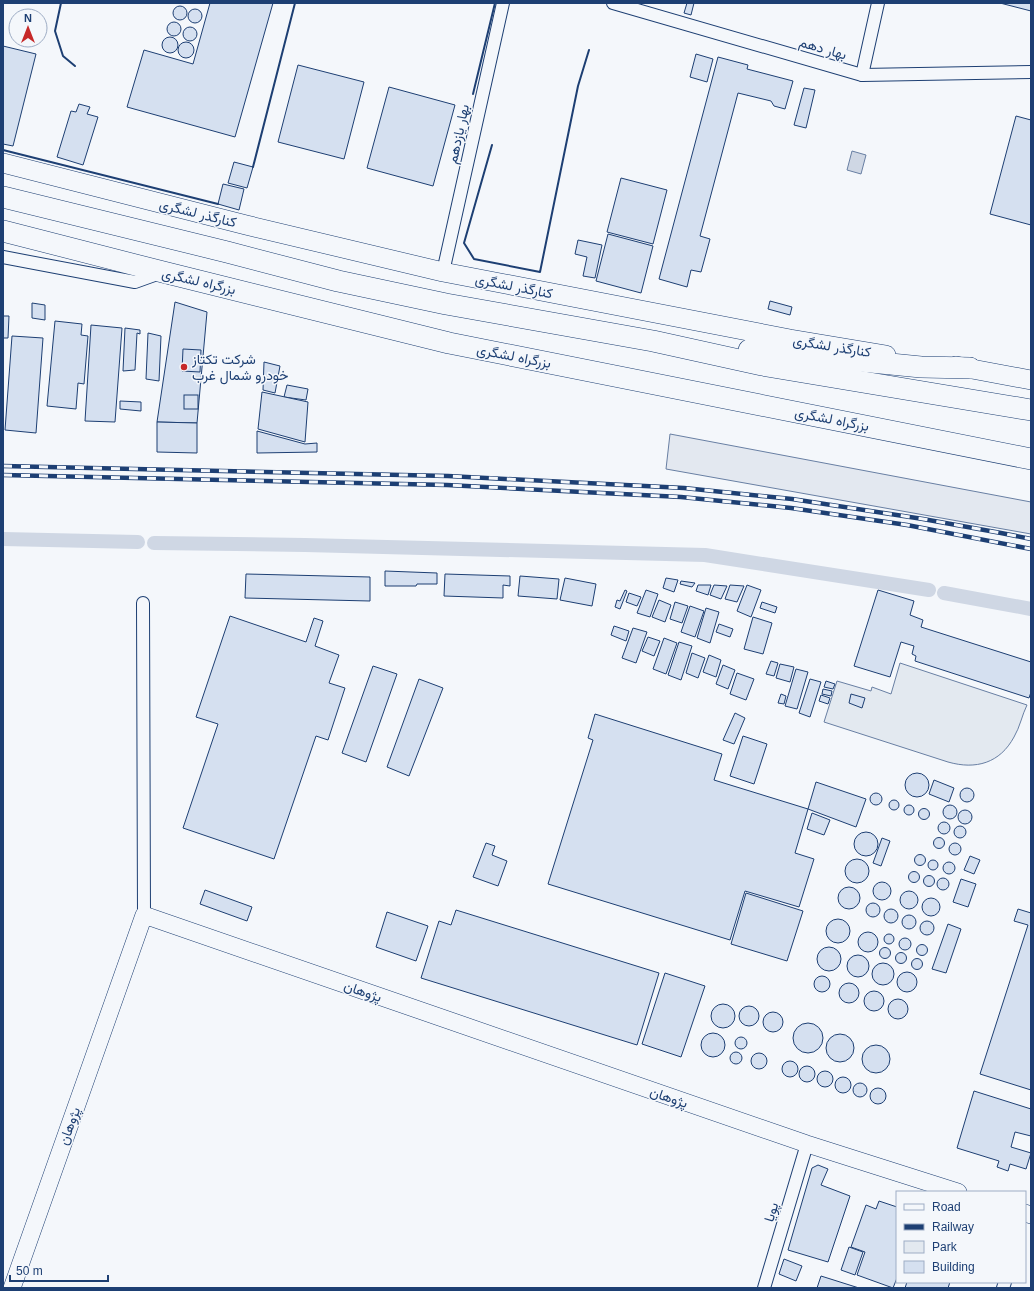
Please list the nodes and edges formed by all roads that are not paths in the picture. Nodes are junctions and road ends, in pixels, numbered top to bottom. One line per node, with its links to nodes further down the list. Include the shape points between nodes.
1 (503, 3): 11 (street, بهار یازدهم)
2 (613, 3): 5 (street, بهار دهم)
3 (878, 3): 5 (street)
4 (1031, 72): 5 (street, بهار دهم)
5 (862, 75)
6 (3, 163): 11 (main road, کنارگذر لشگری)
7 (3, 197): 12 (highway, via 338,281 446,304)
8 (3, 231): 10 (highway, بزرگراه لشگری)
9 (3, 257): 10 (street, via 135,282)
10 (163, 272): 16 (highway, بزرگراه لشگری, via 449,343)
11 (443, 272): 13 (main road, کنارگذر لشگری, via 790,339)
12 (653, 341): 13 (highway, via 868,363); 15 (highway, via 762,365)
13 (970, 368): 14 (main road, کنارگذر لشگری)
14 (1031, 380)
15 (1031, 410)
16 (1031, 459)
17 (143, 603): 18 (street)
18 (144, 915): 19 (main road, پژوهان); 21 (main road, پژوهان)
19 (807, 1144): 20 (main road, پژوهان); 22 (street, پویا)
20 (955, 1191)
21 (12, 1288)
22 (764, 1288)

